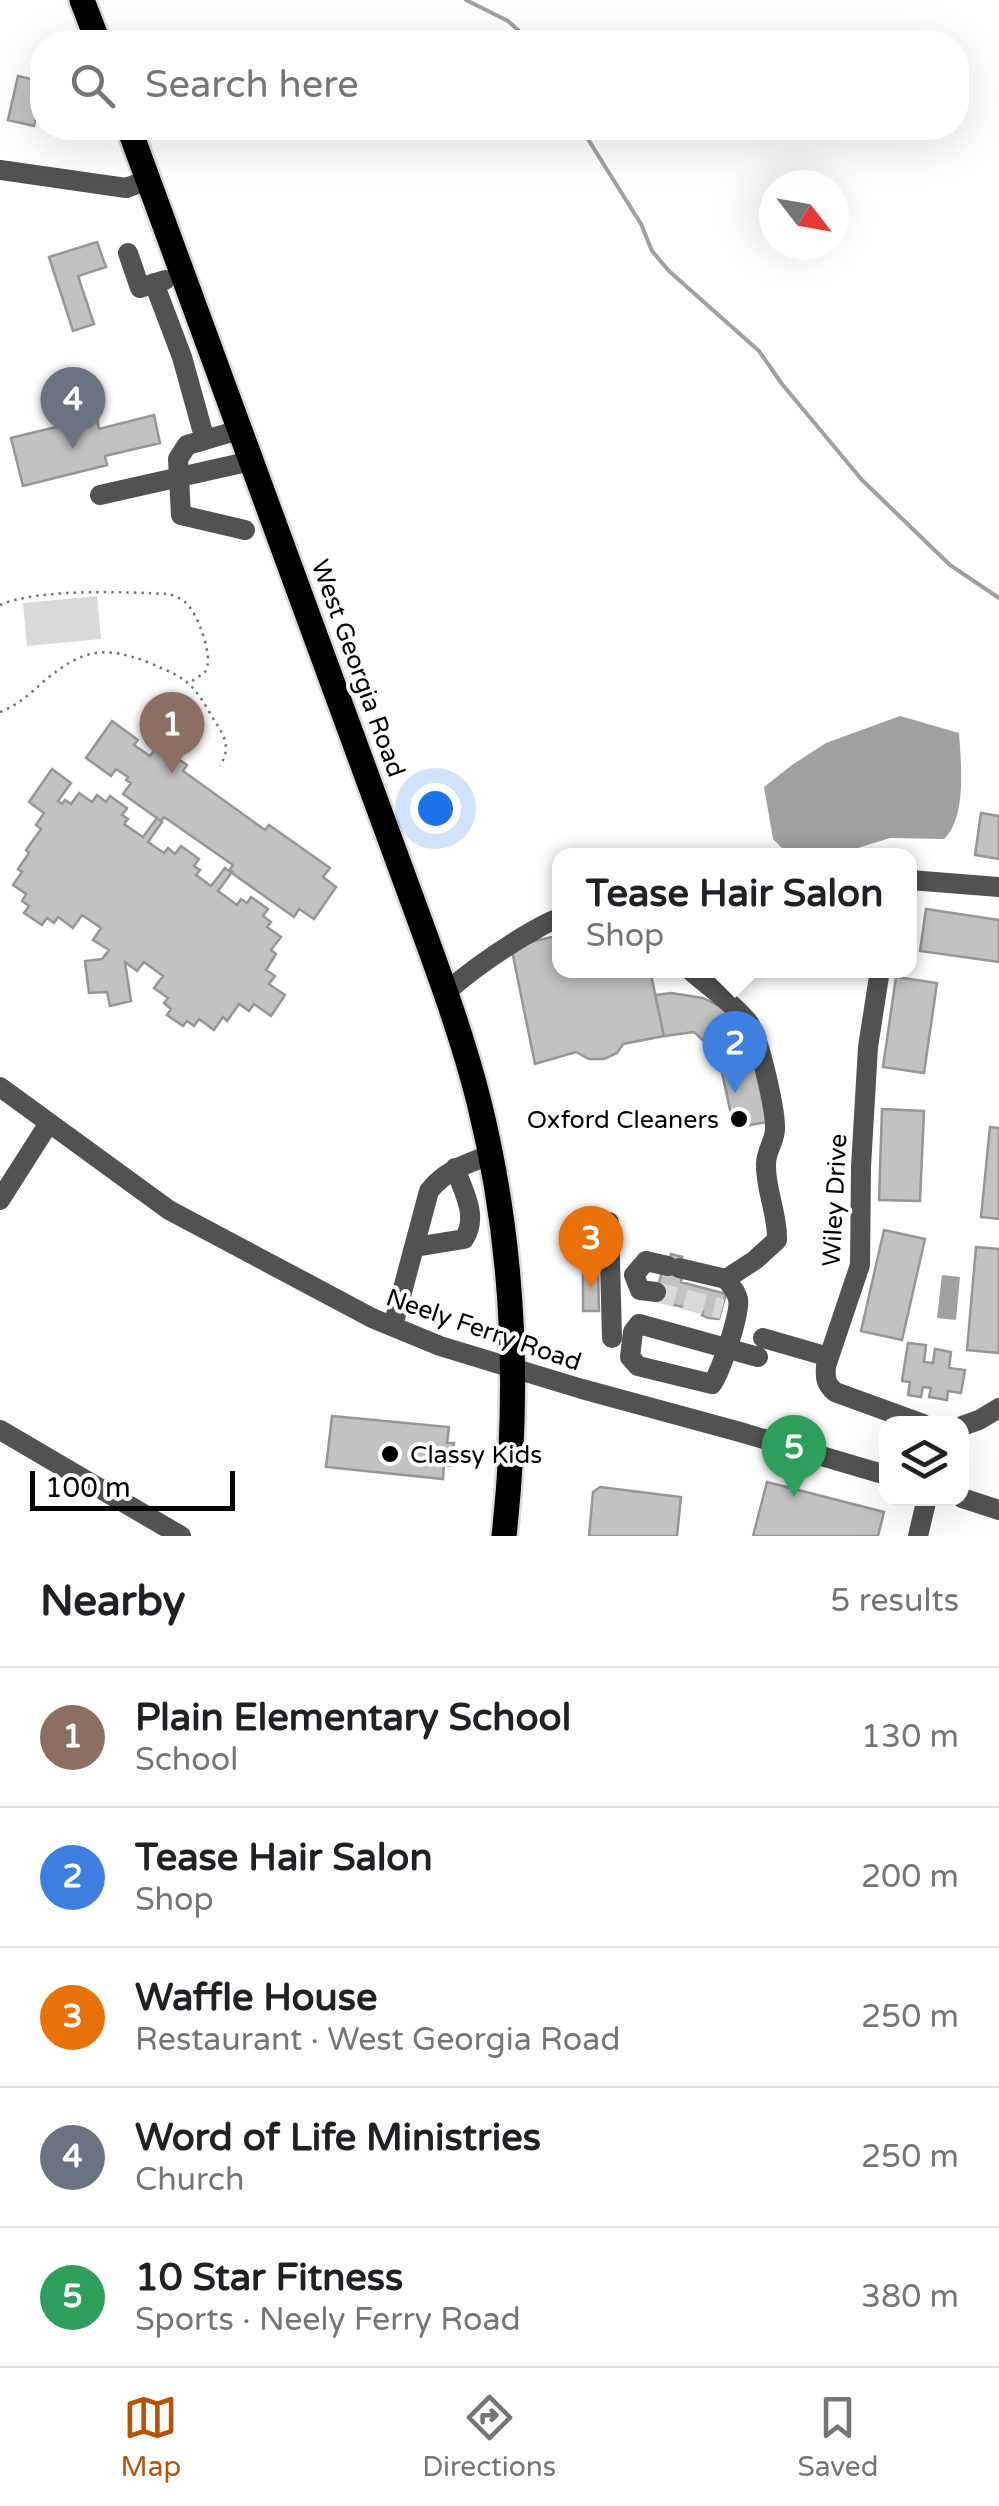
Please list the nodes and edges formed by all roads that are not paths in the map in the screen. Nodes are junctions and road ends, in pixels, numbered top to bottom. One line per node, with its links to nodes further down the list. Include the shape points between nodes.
1 (82, 0): 2 (main road)
2 (93, 30)
3 (133, 140): 5 (main road, West Georgia Road)
4 (0, 170): 5 (street, via 126,188)
5 (148, 180): 7 (main road, West Georgia Road)
6 (128, 253): 8 (street, via 140,288)
7 (182, 274): 8 (street); 9 (main road, West Georgia Road)
8 (154, 283): 10 (street)
9 (240, 430): 10 (street); 11 (main road, West Georgia Road)
10 (206, 440): 12 (street, via 187,445)
11 (250, 460): 12 (street); 20 (main road, West Georgia Road)
12 (178, 477): 13 (street); 14 (street, via 181,515)
13 (100, 495)
14 (244, 530)
15 (917, 881): 16 (street)
16 (999, 887)
17 (552, 920): 20 (street)
18 (699, 978): 28 (street, via 756,1033 776,1123 766,1166 777,1240)
19 (879, 978): 33 (street, Wiley Drive, via 868,1047 860,1265)
20 (445, 993): 23 (main road, West Georgia Road)
21 (0, 1087): 22 (street, Neely Ferry Road)
22 (48, 1123): 25 (street); 30 (street, Neely Ferry Road, via 169,1210)
23 (490, 1155): 24 (street); 34 (main road, West Georgia Road, via 509,1290)
24 (455, 1168): 27 (street, via 430,1190); 27 (street, via 471,1212 469,1231 464,1239)
25 (0, 1200)
26 (609, 1222): 31 (street)
27 (416, 1247): 30 (street)
28 (726, 1278): 29 (street, via 646,1261 634,1275 640,1290); 32 (street, via 738,1298 729,1311)
29 (656, 1292)
30 (393, 1326): 34 (street, Neely Ferry Road)
31 (612, 1338)
32 (726, 1348): 32 (street, via 712,1384 638,1366 630,1356 639,1324); 33 (street)
33 (829, 1357): 36 (street, via 825,1376 835,1392)
34 (512, 1368): 39 (street, Neely Ferry Road); 44 (main road, West Georgia Road)
35 (999, 1408): 37 (street)
36 (901, 1416)
37 (969, 1424)
38 (0, 1430): 43 (street)
39 (879, 1473)
40 (969, 1500): 42 (street)
41 (925, 1506): 45 (street)
42 (999, 1510)
43 (181, 1536)
44 (504, 1536)
45 (918, 1536)

